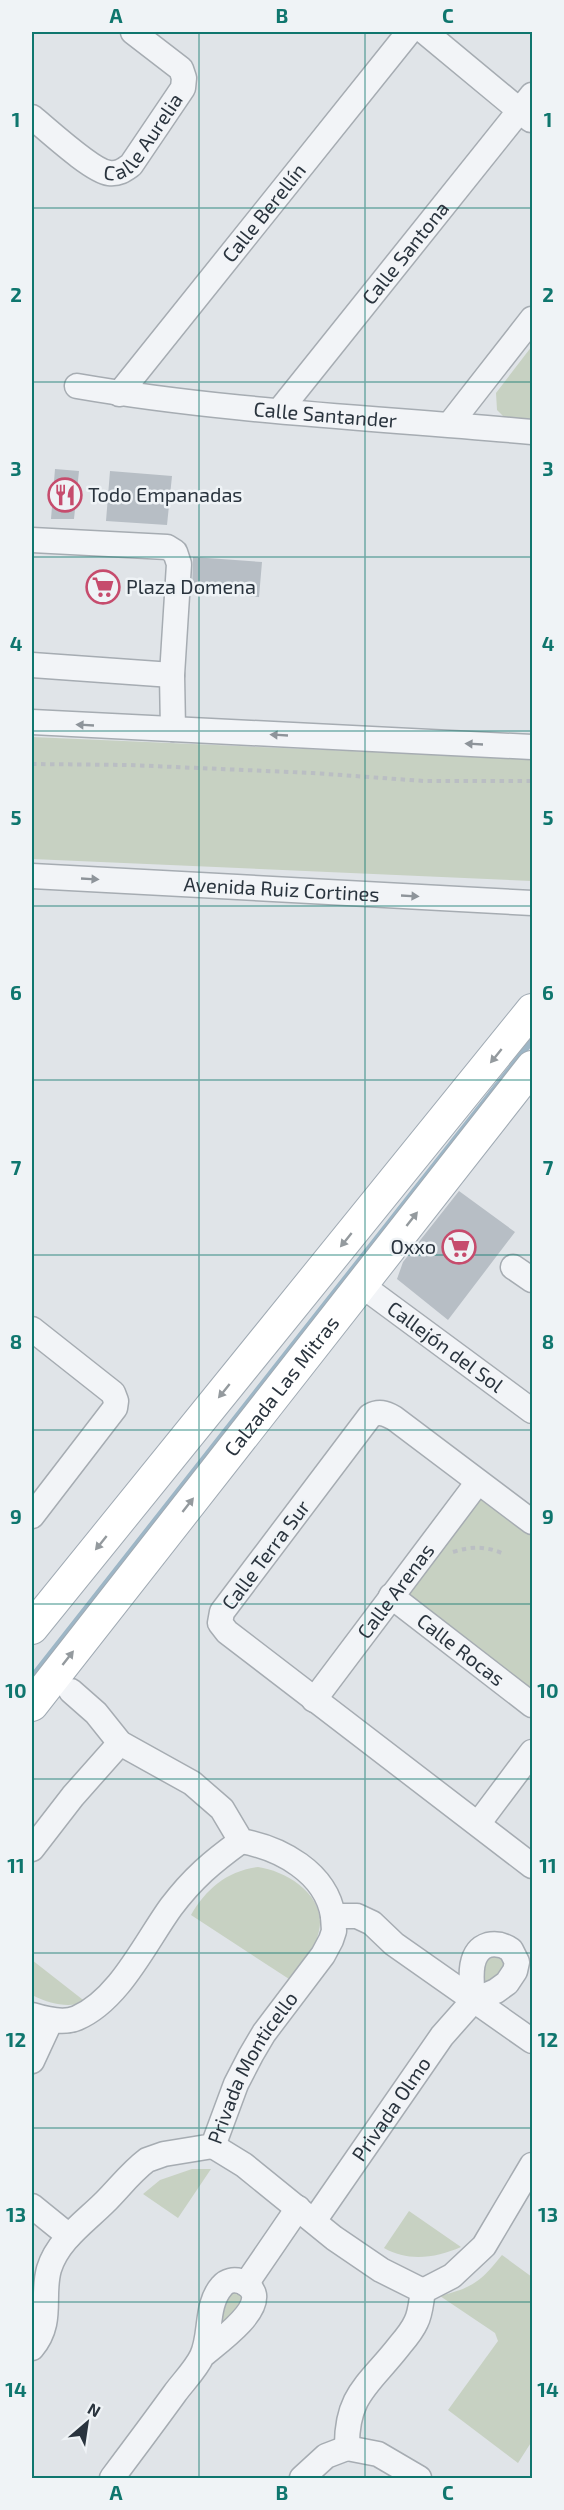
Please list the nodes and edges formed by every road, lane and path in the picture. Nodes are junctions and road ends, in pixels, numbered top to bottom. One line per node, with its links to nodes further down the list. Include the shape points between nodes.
1 (133, 32): 5 (street, Calle Aurelia, via 182,69 184,78 183,88 131,165 118,173 99,171)
2 (409, 32): 8 (street, Calle Berellín)
3 (425, 32): 4 (street)
4 (528, 109): 9 (street, Calle Santona)
5 (32, 117)
6 (532, 319): 10 (street)
7 (77, 386): 8 (street, Calle Santander)
8 (119, 394): 9 (street, Calle Santander)
9 (280, 410): 10 (street, Calle Santander)
10 (450, 424): 11 (street, Calle Santander)
11 (532, 432)
12 (32, 540): 14 (street, via 167,547 175,552 179,564)
13 (32, 665): 14 (street)
14 (172, 675): 16 (street)
15 (32, 722): 16 (street, one-way to 15)
16 (173, 729): 17 (street, one-way to 16)
17 (532, 747)
18 (32, 764): 19 (path, via 129,765 424,781)
19 (532, 781)
20 (32, 876): 21 (street, Avenida Ruiz Cortines, one-way to 21)
21 (532, 903)
22 (532, 1010): 33 (main road, Calzada Las Mitras, one-way to 33)
23 (532, 1067): 24 (main road, Calzada Las Mitras, one-way to 23)
24 (360, 1284): 26 (street, Callejón del Sol); 36 (main road, Calzada Las Mitras, one-way to 24)
25 (32, 1329): 28 (street, via 113,1393 117,1401)
26 (532, 1411)
27 (478, 1482): 29 (street, Calle Terra Sur); 32 (street, Calle Arenas); 35 (street, Calle Terra Sur, via 394,1418 375,1413 222,1612 219,1623 227,1632)
28 (35, 1506)
29 (532, 1522)
30 (504, 1554): 31 (path, via 476,1547)
31 (446, 1555)
32 (391, 1596): 35 (street, Calle Arenas); 37 (street, Calle Rocas)
33 (32, 1628)
34 (71, 1690): 38 (street)
35 (314, 1700): 40 (street, Calle Terra Sur)
36 (32, 1704)
37 (532, 1705)
38 (120, 1743): 41 (street, via 192,1783 222,1809); 42 (street)
39 (532, 1752): 40 (street)
40 (478, 1824): 43 (street, Calle Terra Sur)
41 (241, 1841): 44 (street, via 260,1844 300,1864 318,1884); 46 (street, via 206,1866 98,2006 74,2020)
42 (32, 1849)
43 (532, 1866)
44 (333, 1916): 45 (street, via 357,1916 372,1923 394,1944); 49 (street, Privada Monticello, via 331,1940 251,2055)
45 (473, 2001): 47 (street); 52 (street, Privada Olmo)
46 (41, 2018): 48 (street)
47 (532, 2042)
48 (32, 2061)
49 (213, 2146): 52 (street, via 244,2165); 53 (street, Privada Monticello, via 147,2160)
50 (532, 2165): 55 (street, via 484,2246 452,2276)
51 (32, 2206): 53 (street)
52 (306, 2215): 54 (street, Privada Olmo); 55 (street, via 381,2270)
53 (51, 2254): 56 (street, via 46,2318)
54 (246, 2284): 57 (street, via 253,2290 252,2309); 57 (street, via 238,2280 222,2285 214,2299)
55 (423, 2291): 58 (street, via 412,2330 359,2392 350,2411)
56 (32, 2348)
57 (202, 2356): 59 (street)
58 (347, 2448): 60 (street, via 326,2456); 61 (street, via 378,2454)
59 (112, 2478)
60 (302, 2478)
61 (419, 2478)

